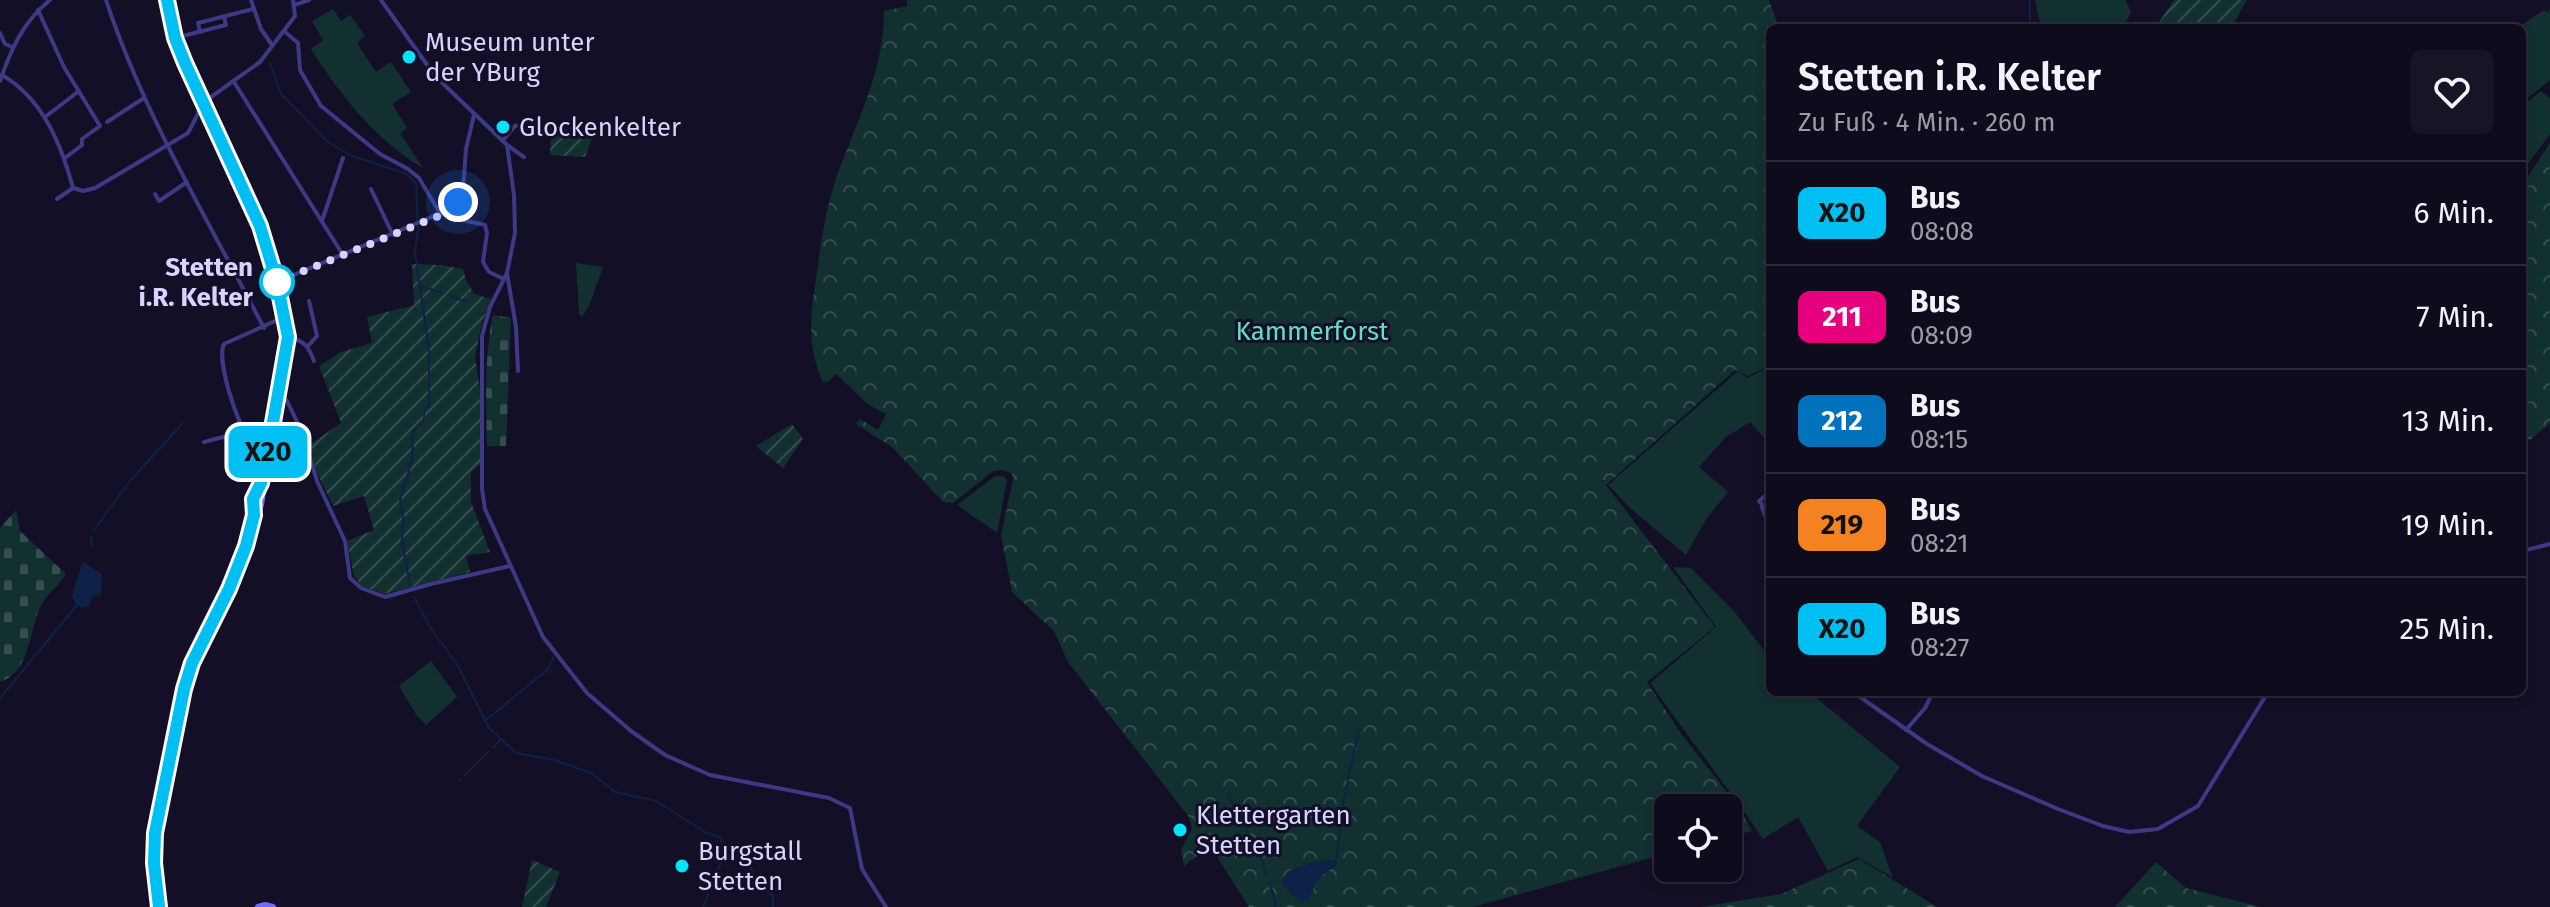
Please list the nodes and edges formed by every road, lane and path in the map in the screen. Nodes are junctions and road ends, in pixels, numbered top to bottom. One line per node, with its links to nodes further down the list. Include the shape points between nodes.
1 (50, 0): 9 (street)
2 (106, 0): 18 (street)
3 (167, 0): 12 (main road)
4 (251, 0): 8 (street)
5 (309, 0): 7 (street)
6 (381, 0): 20 (street, via 435,76)
7 (293, 2): 10 (street, via 295,16)
8 (253, 9): 12 (street, via 198,23 200,32); 13 (street)
9 (38, 10): 14 (street); 17 (street)
10 (284, 31): 13 (street); 36 (street, via 298,43 300,70 321,106 419,178)
11 (0, 33): 14 (street)
12 (175, 38): 19 (main road)
13 (272, 45): 16 (street)
14 (12, 47): 15 (street)
15 (1, 78): 21 (street, via 29,94)
16 (234, 82): 19 (street); 37 (street)
17 (79, 91): 21 (street); 28 (street, via 100,126)
18 (144, 98): 22 (street); 25 (street)
19 (204, 102): 25 (street, via 188,133); 42 (main road, via 260,226)
20 (474, 115): 24 (street); 35 (street, via 463,190)
21 (45, 117): 28 (street)
22 (107, 122)
23 (529, 123): 24 (street, via 515,126)
24 (504, 139): 26 (street)
25 (168, 144): 30 (street); 31 (street, via 95,188)
26 (507, 145): 27 (street); 40 (street, via 515,233)
27 (524, 157)
28 (65, 158): 31 (street)
29 (343, 158): 37 (street)
30 (187, 182): 33 (street, via 159,201); 45 (street)
31 (73, 188): 34 (street)
32 (371, 189): 38 (street)
33 (155, 194)
34 (57, 199)
35 (453, 208): 36 (street); 41 (street, via 462,220 485,225 483,262)
36 (441, 215): 38 (street)
37 (322, 221): 39 (street)
38 (393, 235): 39 (street)
39 (343, 255): 42 (street)
40 (507, 273): 41 (street); 49 (street)
41 (504, 279): 60 (street, via 486,320 480,352 482,489 485,509)
42 (277, 282): 44 (main road)
43 (309, 301): 47 (street, via 317,336)
44 (284, 317): 45 (street); 46 (main road)
45 (264, 328): 51 (street, via 221,350)
46 (288, 337): 47 (street); 50 (main road)
47 (308, 346): 48 (street)
48 (314, 361)
49 (518, 371)
50 (280, 394): 53 (main road); 60 (street, via 303,434 317,481 345,541 350,578 361,588 385,597)
51 (242, 427): 52 (street); 53 (street, via 250,440)
52 (204, 442)
53 (268, 451): 67 (main road, via 261,505 184,689 155,833)
54 (1766, 497): 55 (street, via 1760,498)
55 (1762, 507): 56 (street); 57 (street)
56 (1766, 507)
57 (1766, 518)
58 (2550, 544): 59 (street)
59 (2526, 550)
60 (510, 566): 70 (street, via 533,620 556,655 587,693 649,745 710,775 829,798 850,808 862,869)
61 (1859, 696): 65 (street)
62 (1865, 696): 65 (street)
63 (1931, 696): 66 (street)
64 (2266, 696): 66 (street, via 2198,806 2158,829 2129,832 1982,776)
65 (1863, 699): 66 (street)
66 (1906, 730)
67 (159, 907)
68 (258, 907): 69 (main road)
69 (273, 907)
70 (886, 907)

